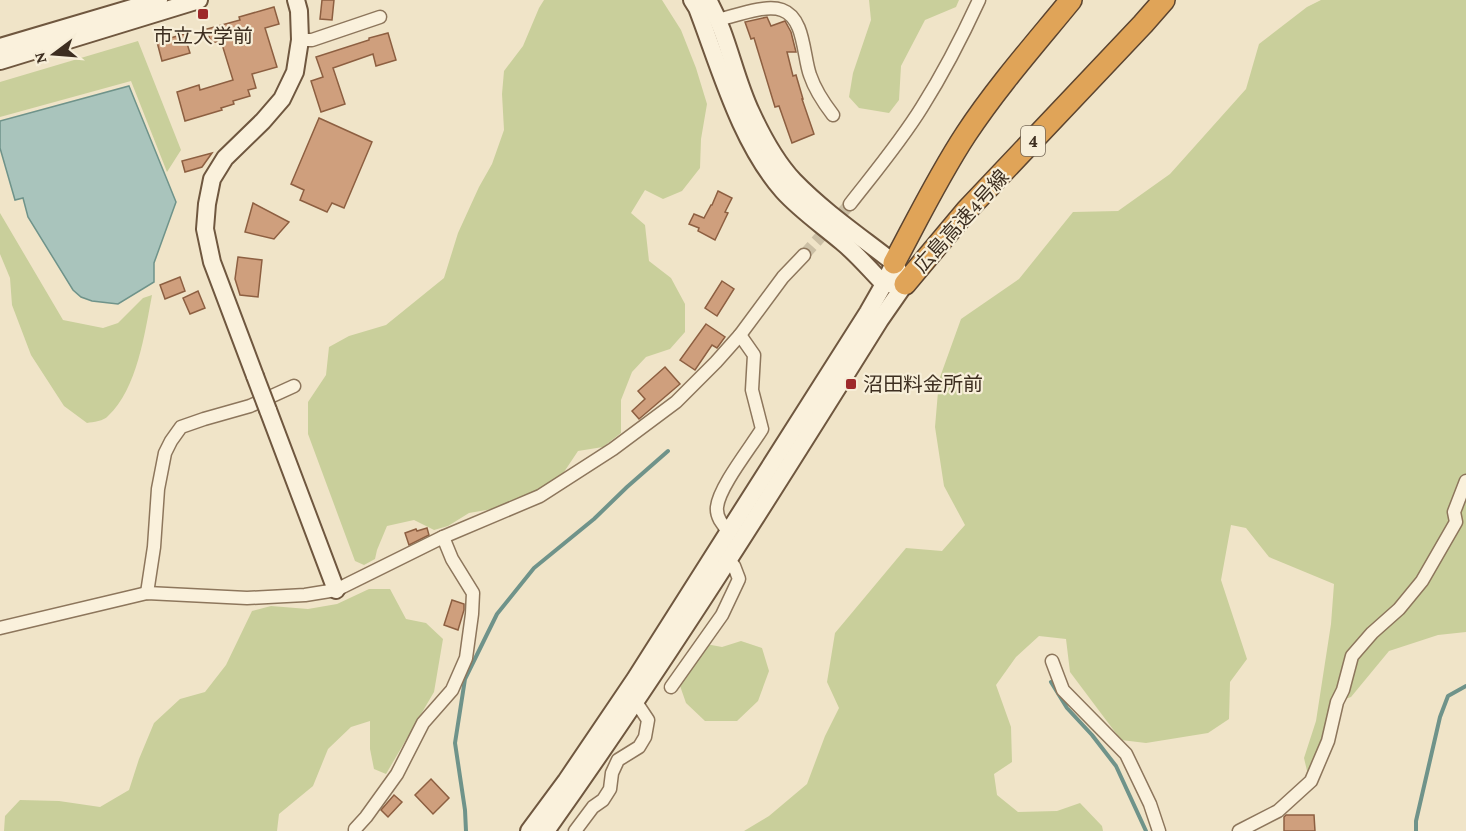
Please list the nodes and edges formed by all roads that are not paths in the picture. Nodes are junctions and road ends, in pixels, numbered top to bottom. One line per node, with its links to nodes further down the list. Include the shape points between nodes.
1 (159, 0): 12 (street)
2 (199, 0): 13 (street)
3 (296, 0): 11 (street)
4 (692, 0): 18 (street, via 737,116 783,191)
5 (708, 0): 10 (street)
6 (979, 0): 15 (street, via 922,108)
7 (1071, 0): 17 (highway, 広島高速4号線, via 966,135)
8 (1164, 0): 18 (highway, 広島高速4号線 / 4)
9 (380, 17): 11 (street, via 312,40)
10 (718, 20): 14 (street, via 761,9 782,10 800,30 817,94); 17 (street, via 750,110 772,153 823,208)
11 (300, 40): 25 (street, bridge, via 295,72 282,99 225,158 212,179 205,229 212,262)
12 (0, 47)
13 (0, 61)
14 (833, 115)
15 (850, 204)
16 (804, 255): 19 (street)
17 (894, 262): 18 (street)
18 (895, 284): 22 (street, via 861,322); 24 (street, via 880,320)
19 (740, 335): 22 (street, via 754,355 752,390 762,429 722,489 716,508 721,524); 23 (street, via 676,402 613,449 540,496)
20 (294, 386): 26 (street, via 250,406 181,427 171,441 158,489)
21 (1466, 480): 36 (street, via 1454,512 1456,522 1422,581 1352,656 1328,741 1311,781 1278,811)
22 (729, 531): 32 (street, via 635,679)
23 (443, 537): 25 (street); 31 (street, via 473,593 466,658 452,690 423,723 397,774)
24 (729, 560): 29 (street, via 739,579 722,615); 30 (street)
25 (336, 590): 26 (street, via 247,598)
26 (147, 593): 27 (street)
27 (0, 628)
28 (1052, 661): 35 (street, via 1063,690 1126,754)
29 (671, 687)
30 (636, 702): 33 (street); 34 (street, via 648,720 645,737 639,747 618,760 610,789)
31 (355, 831)
32 (529, 831)
33 (546, 831)
34 (575, 831)
35 (1159, 831)
36 (1239, 831)

